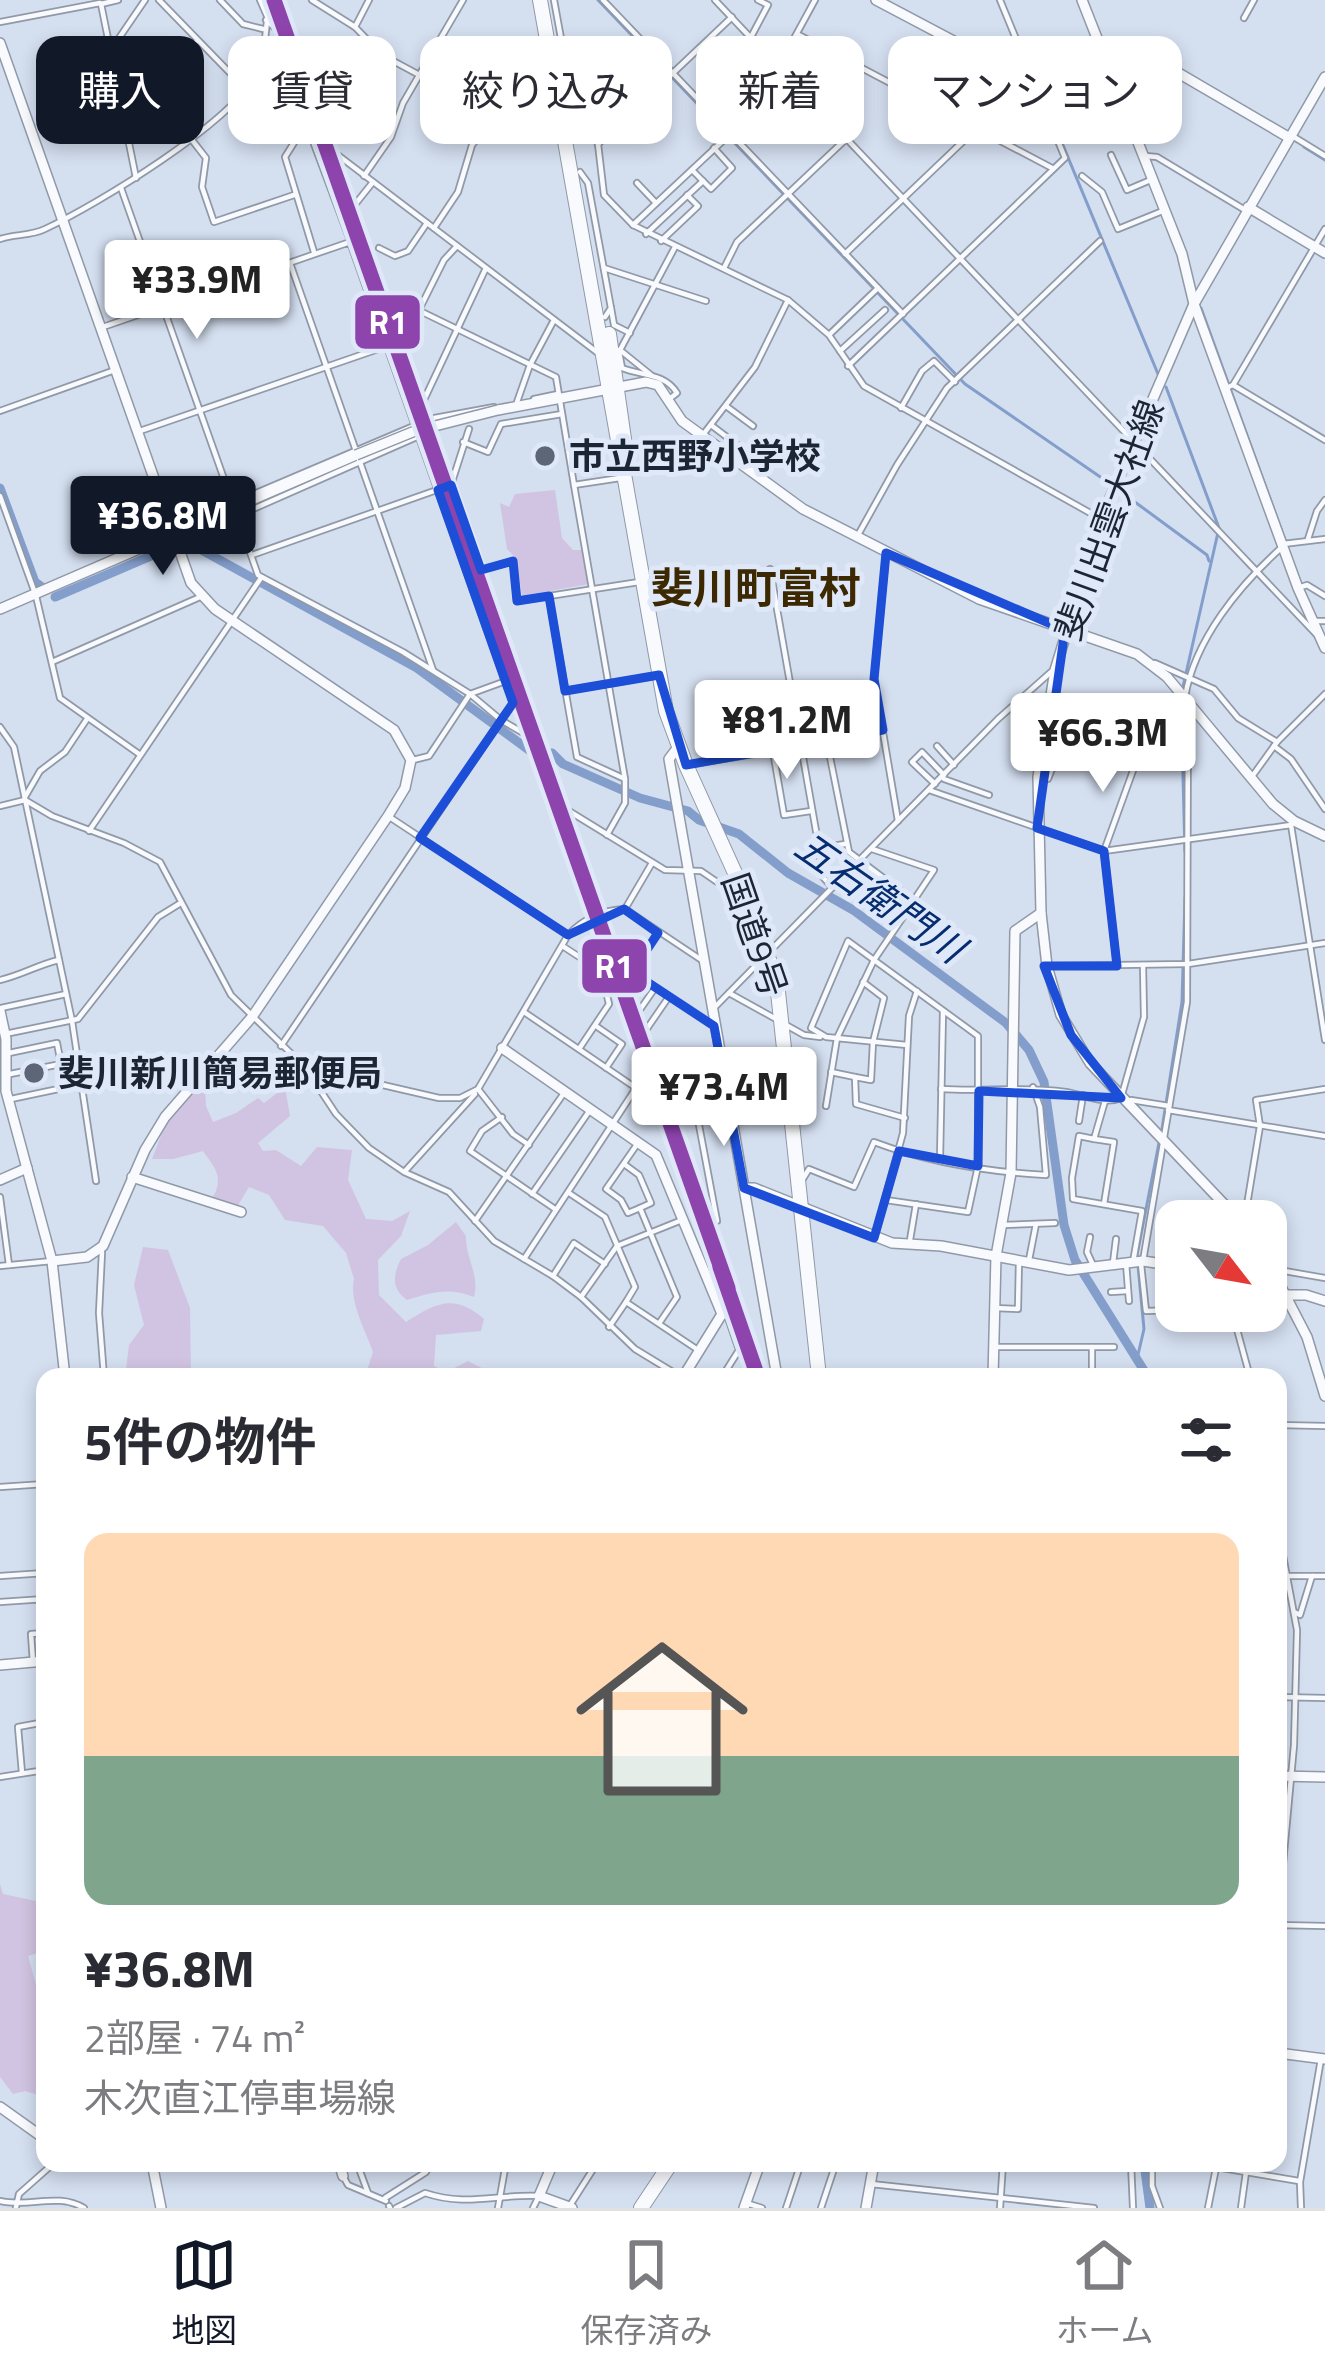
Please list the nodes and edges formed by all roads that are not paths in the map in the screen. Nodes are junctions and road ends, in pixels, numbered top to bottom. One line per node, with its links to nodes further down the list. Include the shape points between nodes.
1 (118, 0): 18 (street)
2 (145, 0): 27 (street)
3 (159, 0): 28 (street)
4 (220, 0): 24 (street, via 243,25)
5 (260, 0): 20 (street)
6 (272, 0): 20 (street)
7 (312, 0): 23 (street)
8 (369, 0): 23 (street)
9 (464, 0): 31 (street)
10 (603, 0): 41 (street)
11 (715, 0): 19 (street)
12 (758, 0): 33 (street, via 768,5)
13 (814, 0): 25 (street)
14 (876, 0): 35 (street)
15 (1000, 0): 36 (street)
16 (1082, 0): 37 (street)
17 (1254, 0): 21 (street)
18 (101, 4): 22 (street); 26 (street)
19 (732, 17): 32 (street); 41 (street)
20 (267, 18): 24 (street); 30 (street)
21 (1244, 18)
22 (0, 22)
23 (355, 27): 42 (street, via 382,55)
24 (264, 29): 29 (street)
25 (796, 34): 34 (street)
26 (107, 36)
27 (120, 36)
28 (191, 36)
29 (263, 36)
30 (277, 36)
31 (444, 36)
32 (750, 36)
33 (752, 36)
34 (800, 36)
35 (944, 36)
36 (1015, 36)
37 (1097, 36)
38 (0, 43): 46 (street)
39 (204, 49): 40 (street)
40 (228, 70)
41 (673, 74): 48 (street)
42 (420, 75)
43 (1182, 75): 51 (street)
44 (1325, 76): 51 (street, 斐川出雲大社線)
45 (420, 78): 76 (street)
46 (14, 87): 47 (street); 91 (street)
47 (0, 90)
48 (696, 98)
49 (228, 105): 50 (street)
50 (204, 126)
51 (1288, 137): 72 (street); 89 (street, 斐川出雲大社線)
52 (129, 144): 78 (street)
53 (183, 144): 78 (street)
54 (196, 144): 84 (street, via 206,158 202,187 214,222)
55 (296, 144): 84 (street, via 285,157)
56 (314, 144): 101 (street)
57 (322, 144): 76 (street)
58 (473, 144): 94 (street, via 458,192)
59 (566, 144): 97 (highway, 国道9号)
60 (570, 144): 97 (highway, 国道9号)
61 (598, 144): 93 (street, via 604,195)
62 (718, 144): 70 (street)
63 (739, 144): 86 (street)
64 (841, 144): 86 (street)
65 (851, 144): 87 (street)
66 (960, 144): 87 (street)
67 (1005, 144): 74 (street)
68 (1060, 144): 74 (street, via 1065,158)
69 (1139, 144): 73 (street)
70 (714, 148): 75 (street); 80 (street, via 732,169 711,189)
71 (1112, 155): 79 (street, via 1126,190)
72 (1325, 155)
73 (1144, 156): 79 (street); 89 (street)
74 (1053, 169): 108 (street)
75 (691, 170): 80 (street); 88 (street)
76 (364, 176): 81 (street)
77 (1082, 176): 90 (street, via 1102,192 1118,229)
78 (136, 178): 83 (street)
79 (1153, 179): 90 (street)
80 (703, 181): 85 (street)
81 (373, 182): 92 (street); 115 (street, via 353,207)
82 (637, 183): 88 (street)
83 (121, 188): 91 (street); 119 (street)
84 (294, 194): 106 (street)
85 (687, 195): 96 (street); 99 (street, via 698,206)
86 (788, 195): 107 (street); 112 (street, via 737,242)
87 (903, 199): 107 (street); 108 (street)
88 (656, 203): 93 (street)
89 (1246, 209): 105 (street); 118 (street, 斐川出雲大社線)
90 (1165, 210): 118 (street)
91 (62, 220): 98 (street); 126 (street)
92 (427, 223): 94 (street); 104 (street, via 408,251 395,256)
93 (633, 225): 96 (street)
94 (434, 228): 102 (street)
95 (1325, 229): 105 (street)
96 (646, 234): 99 (street)
97 (587, 236): 111 (street); 122 (highway, 国道9号); 133 (highway, 国道9号)
98 (0, 239)
99 (661, 241): 103 (street)
100 (1100, 241): 125 (street)
101 (350, 242): 106 (street); 130 (street)
102 (457, 246): 110 (street); 120 (street)
103 (675, 247): 112 (street); 113 (street)
104 (379, 248)
105 (1320, 250): 140 (street)
106 (314, 253): 109 (street)
107 (845, 254): 114 (street)
108 (959, 258): 123 (street); 125 (street)
109 (289, 261): 119 (street); 135 (street)
110 (486, 268): 124 (street); 127 (street)
111 (604, 268): 113 (street); 122 (street)
112 (724, 268): 116 (street)
113 (656, 284): 117 (street); 128 (street)
114 (878, 288): 123 (street); 129 (street)
115 (383, 293): 120 (street); 144 (street)
116 (788, 299): 129 (street); 146 (street, via 755,368)
117 (706, 301)
118 (1194, 304): 140 (street); 162 (street, 斐川出雲大社線)
119 (163, 305): 126 (street); 149 (street)
120 (419, 310): 127 (street)
121 (885, 310): 132 (street)
122 (608, 312): 128 (street); 141 (highway, 国道9号)
123 (903, 314): 136 (street)
124 (554, 320): 133 (street); 134 (street)
125 (1018, 320): 139 (street); 162 (street)
126 (100, 328): 137 (street)
127 (458, 328): 134 (street); 144 (street)
128 (630, 333): 131 (street)
129 (829, 335): 132 (street)
130 (387, 346): 135 (street); 154 (street)
131 (620, 350): 138 (street); 138 (street, via 622,368)
132 (840, 351): 136 (street)
133 (601, 355): 141 (highway, 国道9号)
134 (530, 364): 142 (street, via 556,377); 145 (street)
135 (326, 366): 149 (street); 163 (street)
136 (848, 366): 147 (street)
137 (115, 370): 148 (street); 157 (street)
138 (651, 375): 143 (street, via 675,388)
139 (955, 382): 147 (street, via 934,361); 152 (street)
140 (1230, 387): 160 (street); 180 (street)
141 (614, 390): 142 (street); 143 (street, via 652,382); 165 (highway, 国道9号); 172 (highway, 国道9号, via 628,446)
142 (560, 396): 145 (street); 150 (street); 163 (street, bridge, via 415,430)
143 (668, 400): 159 (street)
144 (422, 402): 151 (street)
145 (517, 402): 151 (street)
146 (726, 406): 153 (street); 155 (street)
147 (902, 408): 152 (street)
148 (0, 411)
149 (200, 411): 157 (street); 171 (street)
150 (562, 414): 161 (street, via 501,424 488,452); 166 (street)
151 (430, 419): 167 (street)
152 (927, 423): 174 (street); 177 (street)
153 (711, 424): 159 (street); 164 (street, via 740,447)
154 (416, 425): 158 (street); 163 (street)
155 (753, 427)
156 (469, 429): 161 (street)
157 (137, 432): 176 (street)
158 (419, 436): 163 (street); 168 (street)
159 (701, 436): 164 (street)
160 (1325, 440)
161 (464, 442): 167 (street)
162 (1134, 442): 174 (street, 斐川出雲大社線); 184 (street)
163 (358, 455): 171 (street); 173 (street); 175 (street)
164 (731, 459): 177 (street)
165 (623, 478): 166 (street); 172 (highway, 国道9号)
166 (574, 484): 188 (street)
167 (451, 485): 168 (street); 190 (street, via 482,570 512,561 518,601)
168 (437, 490): 173 (street); 204 (street)
169 (0, 496): 189 (street)
170 (1325, 500): 179 (street)
171 (233, 502): 175 (street); 176 (street)
172 (628, 508): 186 (highway, 国道9号)
173 (377, 511): 182 (street); 200 (street)
174 (1101, 519): 196 (street, 斐川出雲大社線)
175 (239, 520): 182 (street)
176 (173, 536): 189 (street); 192 (street)
177 (856, 538): 181 (street)
178 (1325, 538): 179 (street)
179 (1309, 539): 180 (street)
180 (1284, 545): 184 (street); 187 (street)
181 (886, 554): 196 (street); 213 (street, via 874,680)
182 (251, 555): 185 (street)
183 (770, 569): 216 (street)
184 (1257, 570): 197 (street); 203 (street)
185 (261, 578): 194 (street); 200 (street)
186 (641, 581): 188 (street); 202 (highway, 国道9号)
187 (1298, 588): 191 (street); 195 (street)
188 (592, 590): 190 (street); 205 (street)
189 (36, 596): 193 (street); 199 (street)
190 (549, 596): 206 (street)
191 (1325, 596)
192 (200, 597): 194 (street); 199 (street)
193 (0, 609)
194 (232, 621): 221 (street); 223 (street, via 394,730)
195 (1319, 621): 197 (street)
196 (1065, 630): 198 (street); 201 (street, 斐川出雲大社線)
197 (1322, 643)
198 (1144, 658): 203 (street); 209 (street)
199 (52, 662): 210 (street, via 60,698)
200 (434, 670): 207 (street)
201 (1055, 670): 225 (street); 227 (street, 斐川出雲大社線)
202 (659, 675): 205 (street); 218 (highway, 国道9号)
203 (1189, 676): 209 (street); 215 (street)
204 (504, 678): 207 (street); 211 (street, via 525,734)
205 (609, 683): 206 (street); 229 (street)
206 (566, 691): 229 (street, via 577,757)
207 (470, 694): 211 (street); 223 (street, via 428,756)
208 (1325, 694): 215 (street)
209 (1186, 699): 219 (street); 228 (street)
210 (87, 719): 221 (street); 232 (street)
211 (501, 720): 244 (street)
212 (0, 727): 232 (street, via 14,747)
213 (883, 730): 214 (street); 238 (street)
214 (827, 742): 216 (street); 246 (street)
215 (1275, 744): 228 (street); 235 (street)
216 (801, 746): 220 (street); 236 (street)
217 (937, 746): 225 (street)
218 (678, 747): 224 (highway, 国道9号); 252 (street, via 669,759)
219 (1187, 749): 222 (street); 245 (street)
220 (773, 751): 224 (street); 236 (street, via 784,815)
221 (140, 754): 241 (street)
222 (1139, 754): 227 (street, via 1068,728 1048,779); 249 (street)
223 (411, 760): 237 (street)
224 (686, 765): 256 (highway, 国道9号)
225 (954, 765): 226 (street)
226 (943, 776): 230 (street); 230 (street, via 922,752 911,762); 231 (street)
227 (1038, 777): 240 (street, 斐川出雲大社線)
228 (1251, 778): 239 (street)
229 (625, 779): 242 (street, via 625,803)
230 (932, 787): 238 (street); 240 (street)
231 (989, 795)
232 (25, 798): 233 (street); 241 (street); 265 (street)
233 (0, 806)
234 (564, 808): 242 (street)
235 (1325, 809)
236 (812, 811): 247 (street)
237 (388, 816): 244 (street); 284 (street)
238 (898, 821): 248 (street)
239 (1292, 823): 243 (street); 245 (street); 263 (street)
240 (1036, 828): 249 (street); 258 (street, 斐川出雲大社線)
241 (89, 831): 255 (street, via 160,862)
242 (607, 835): 251 (street)
243 (1325, 836)
244 (420, 838): 260 (street); 296 (street)
245 (1190, 841): 249 (street); 268 (street)
246 (845, 844): 247 (street); 250 (street)
247 (819, 848): 253 (street, via 822,876)
248 (872, 849): 250 (street); 254 (street, via 934,870)
249 (1104, 850): 271 (street)
250 (859, 861): 253 (street); 254 (street)
251 (652, 862): 252 (street); 257 (street)
252 (687, 870): 256 (street); 267 (street)
253 (833, 887): 264 (street)
254 (914, 901): 266 (street)
255 (180, 903): 284 (street, via 231,995); 285 (street, via 158,917)
256 (750, 904): 264 (highway, 国道9号)
257 (625, 909): 259 (street); 260 (street, via 579,923)
258 (1041, 913): 270 (street, 斐川出雲大社線); 307 (street, via 1016,932)
259 (658, 933): 267 (street); 274 (street, via 632,972)
260 (568, 935): 262 (street)
261 (1325, 943): 263 (street)
262 (562, 945): 283 (street); 287 (street, via 601,971 609,1004)
263 (1310, 945): 268 (street); 293 (street)
264 (768, 952): 276 (street); 286 (highway, 国道9号)
265 (58, 960): 272 (street); 277 (street)
266 (874, 960): 273 (street); 275 (street); 291 (street, via 848,941 811,1028)
267 (704, 961): 281 (street)
268 (1188, 964): 269 (street); 320 (street)
269 (1143, 965): 271 (street); 317 (street, via 1144,1017)
270 (1048, 966): 271 (street); 317 (street, 斐川出雲大社線, via 1071,1035)
271 (1117, 966)
272 (0, 980)
273 (862, 982): 292 (street); 294 (street, via 884,998)
274 (655, 988): 278 (street); 280 (street)
275 (917, 991): 282 (street); 295 (street)
276 (729, 993): 281 (street); 286 (street)
277 (66, 994): 279 (street); 285 (street)
278 (668, 998): 288 (street); 289 (street)
279 (0, 1010): 290 (street)
280 (639, 1011)
281 (711, 1011): 288 (street)
282 (944, 1011): 310 (street); 312 (street, via 978,1036)
283 (524, 1012): 297 (street); 298 (street)
284 (252, 1017): 296 (street); 339 (street, via 165,1117)
285 (72, 1021): 290 (street); 306 (street)
286 (782, 1023): 291 (street); 342 (highway, 国道9号)
287 (595, 1025): 298 (street); 301 (street, via 622,1044)
288 (714, 1025): 304 (street)
289 (646, 1030)
290 (4, 1037): 299 (street)
291 (826, 1037): 292 (street)
292 (837, 1038): 294 (street); 302 (street)
293 (1325, 1040)
294 (874, 1042): 295 (street); 305 (street, via 871,1081)
295 (907, 1045): 322 (street)
296 (281, 1046): 300 (street)
297 (502, 1048): 309 (street); 313 (street)
298 (579, 1049): 301 (street)
299 (6, 1054): 303 (street); 303 (street, via 58,1043 61,1064)
300 (305, 1067): 309 (street, via 439,1098); 336 (street, via 354,1134)
301 (606, 1068): 324 (street, via 636,1088)
302 (831, 1072): 305 (street); 318 (street)
303 (5, 1075): 315 (street)
304 (724, 1077): 343 (street); 358 (street, via 686,1090)
305 (855, 1077): 322 (street, via 856,1104)
306 (82, 1084): 315 (street); 341 (street)
307 (1012, 1086): 308 (street); 312 (street); 337 (street)
308 (1033, 1087): 314 (street); 337 (street, via 1046,1174)
309 (478, 1089): 321 (street); 336 (street)
310 (941, 1089): 312 (street); 332 (street)
311 (1325, 1089): 325 (street, via 1256,1100)
312 (979, 1091): 334 (street)
313 (565, 1092): 319 (street); 330 (street)
314 (1083, 1095): 316 (street); 323 (street)
315 (9, 1099): 335 (street)
316 (1105, 1101): 317 (street); 327 (street)
317 (1124, 1102): 320 (street); 328 (street, 斐川出雲大社線)
318 (826, 1106)
319 (591, 1108): 324 (street); 345 (street)
320 (1169, 1108): 325 (street); 328 (street)
321 (502, 1118): 330 (street); 338 (street, via 470,1151)
322 (905, 1118): 331 (street)
323 (1079, 1121)
324 (615, 1125): 329 (street); 344 (street)
325 (1260, 1126): 326 (street); 349 (street)
326 (1325, 1136)
327 (1094, 1138): 351 (street, via 1114,1142); 351 (street, via 1079,1136 1073,1198)
328 (1163, 1140): 348 (street, 斐川出雲大社線); 373 (street)
329 (640, 1141): 333 (street); 356 (street, via 656,1155)
330 (530, 1144): 338 (street)
331 (899, 1151): 332 (street); 342 (street, via 874,1142 854,1187 809,1169); 347 (street)
332 (940, 1159): 334 (street)
333 (624, 1164): 352 (street, via 639,1175 650,1203); 352 (street, via 606,1189 628,1214)
334 (978, 1166): 337 (street); 350 (street, via 968,1212)
335 (27, 1168): 340 (street); 371 (street)
336 (404, 1172): 357 (street, via 449,1192)
337 (1011, 1173): 361 (street)
338 (508, 1176): 345 (street); 357 (street)
339 (132, 1177): 355 (street); 367 (street)
340 (0, 1180)
341 (96, 1181)
342 (800, 1185): 353 (highway, 国道9号)
343 (744, 1188): 353 (street); 405 (street)
344 (569, 1193): 354 (street); 368 (street, via 604,1217)
345 (532, 1194): 354 (street)
346 (0, 1197): 376 (street)
347 (886, 1200): 350 (street); 364 (street)
348 (1218, 1200)
349 (1248, 1200)
350 (916, 1204): 366 (street)
351 (1104, 1204): 373 (street, via 1142,1210)
352 (640, 1208): 362 (street)
353 (802, 1209): 364 (street); 406 (highway, 国道9号)
354 (556, 1210): 370 (street)
355 (241, 1212)
356 (684, 1219): 362 (street); 392 (street)
357 (475, 1221): 370 (street)
358 (717, 1221)
359 (1055, 1223): 360 (street)
360 (1036, 1224): 361 (street); 372 (street)
361 (1002, 1226): 369 (street)
362 (650, 1233): 368 (street); 393 (street, via 677,1297)
363 (1090, 1237): 379 (street)
364 (874, 1238): 366 (street)
365 (1116, 1239): 378 (street)
366 (910, 1243): 369 (street)
367 (103, 1246): 371 (street, via 87,1257); 401 (street)
368 (617, 1246): 375 (street); 389 (street, via 635,1287)
369 (996, 1256): 372 (street); 390 (street)
370 (524, 1259): 381 (street)
371 (52, 1261): 376 (street); 400 (street)
372 (1024, 1261): 379 (street); 390 (street, via 1018,1309)
373 (1136, 1262): 374 (street); 378 (street); 383 (street); 391 (street, via 1146,1312)
374 (1155, 1263)
375 (605, 1264): 381 (street, via 574,1243); 386 (street)
376 (9, 1265): 377 (street)
377 (0, 1266)
378 (1112, 1266): 379 (street)
379 (1091, 1270)
380 (1287, 1271): 382 (street)
381 (553, 1276): 386 (street)
382 (1325, 1278)
383 (1128, 1291): 384 (street); 387 (street)
384 (1112, 1292)
385 (1287, 1295): 388 (street); 410 (street)
386 (581, 1297): 394 (street)
387 (1129, 1301)
388 (1325, 1301)
389 (626, 1302): 393 (street); 394 (street)
390 (994, 1308): 396 (street)
391 (1155, 1311)
392 (722, 1314): 399 (street); 404 (street, via 739,1350)
393 (659, 1324): 399 (street)
394 (609, 1328): 402 (street)
395 (1238, 1332): 409 (street)
396 (993, 1347): 397 (street); 407 (street)
397 (1092, 1347): 398 (street); 408 (street)
398 (1114, 1347)
399 (700, 1352): 403 (street)
400 (64, 1368)
401 (103, 1368)
402 (667, 1368)
403 (688, 1368)
404 (728, 1368)
405 (775, 1368)
406 (819, 1368)
407 (993, 1368)
408 (1093, 1368)
409 (1248, 1368)
410 (1324, 1383): 411 (street)
411 (1325, 1396)
412 (1287, 1425): 413 (street)
413 (1325, 1426)
414 (36, 1485): 415 (street)
415 (0, 1487)
416 (36, 1574): 417 (street)
417 (0, 1576)
418 (1287, 1576): 419 (street); 423 (street)
419 (1312, 1576): 420 (street); 423 (street, via 1300,1615)
420 (1325, 1576)
421 (36, 1600): 422 (street)
422 (0, 1602)
423 (1294, 1612): 427 (street)
424 (36, 1661): 425 (street)
425 (0, 1665)
426 (1287, 1697): 427 (street)
427 (1295, 1697): 428 (street); 430 (street)
428 (1325, 1698)
429 (36, 1724): 432 (street, via 18,1727)
430 (1287, 1754)
431 (36, 1771): 432 (street)
432 (22, 1773): 434 (street)
433 (1287, 1776): 435 (street)
434 (0, 1777)
435 (1325, 1777)
436 (1287, 1923): 437 (street)
437 (1325, 1926)
438 (1287, 2054): 439 (street)
439 (1323, 2059): 462 (street)
440 (0, 2107): 441 (street)
441 (36, 2133)
442 (44, 2172): 472 (street, via 19,2194)
443 (154, 2172): 474 (street)
444 (342, 2172): 461 (street)
445 (360, 2172): 465 (street)
446 (426, 2172): 464 (street)
447 (504, 2172): 467 (street)
448 (550, 2172): 466 (street)
449 (592, 2172): 477 (street)
450 (665, 2172): 478 (highway)
451 (757, 2172): 471 (street)
452 (798, 2172): 480 (street)
453 (833, 2172): 481 (street)
454 (873, 2172): 463 (street)
455 (1002, 2172): 468 (street)
456 (1131, 2172): 485 (street)
457 (1152, 2172): 486 (street)
458 (1215, 2172): 487 (street)
459 (1246, 2172): 462 (street); 488 (street)
460 (394, 2175): 464 (street)
461 (343, 2176): 465 (street)
462 (1300, 2182): 489 (street)
463 (871, 2185): 468 (street); 482 (street)
464 (401, 2187): 470 (street)
465 (368, 2193): 470 (street)
466 (538, 2196): 467 (street); 476 (street); 477 (street)
467 (498, 2197): 470 (street, via 457,2203 425,2193); 475 (street)
468 (1000, 2197): 483 (street); 484 (street)
469 (0, 2201): 472 (street)
470 (389, 2205)
471 (745, 2205): 479 (street)
472 (16, 2208): 473 (street, via 59,2199)
473 (84, 2208)
474 (161, 2208)
475 (498, 2208)
476 (532, 2208)
477 (570, 2208)
478 (641, 2208)
479 (762, 2208)
480 (786, 2208)
481 (821, 2208)
482 (866, 2208)
483 (1000, 2208)
484 (1092, 2208)
485 (1133, 2208)
486 (1160, 2208)
487 (1208, 2208)
488 (1241, 2208)
489 (1301, 2208)

